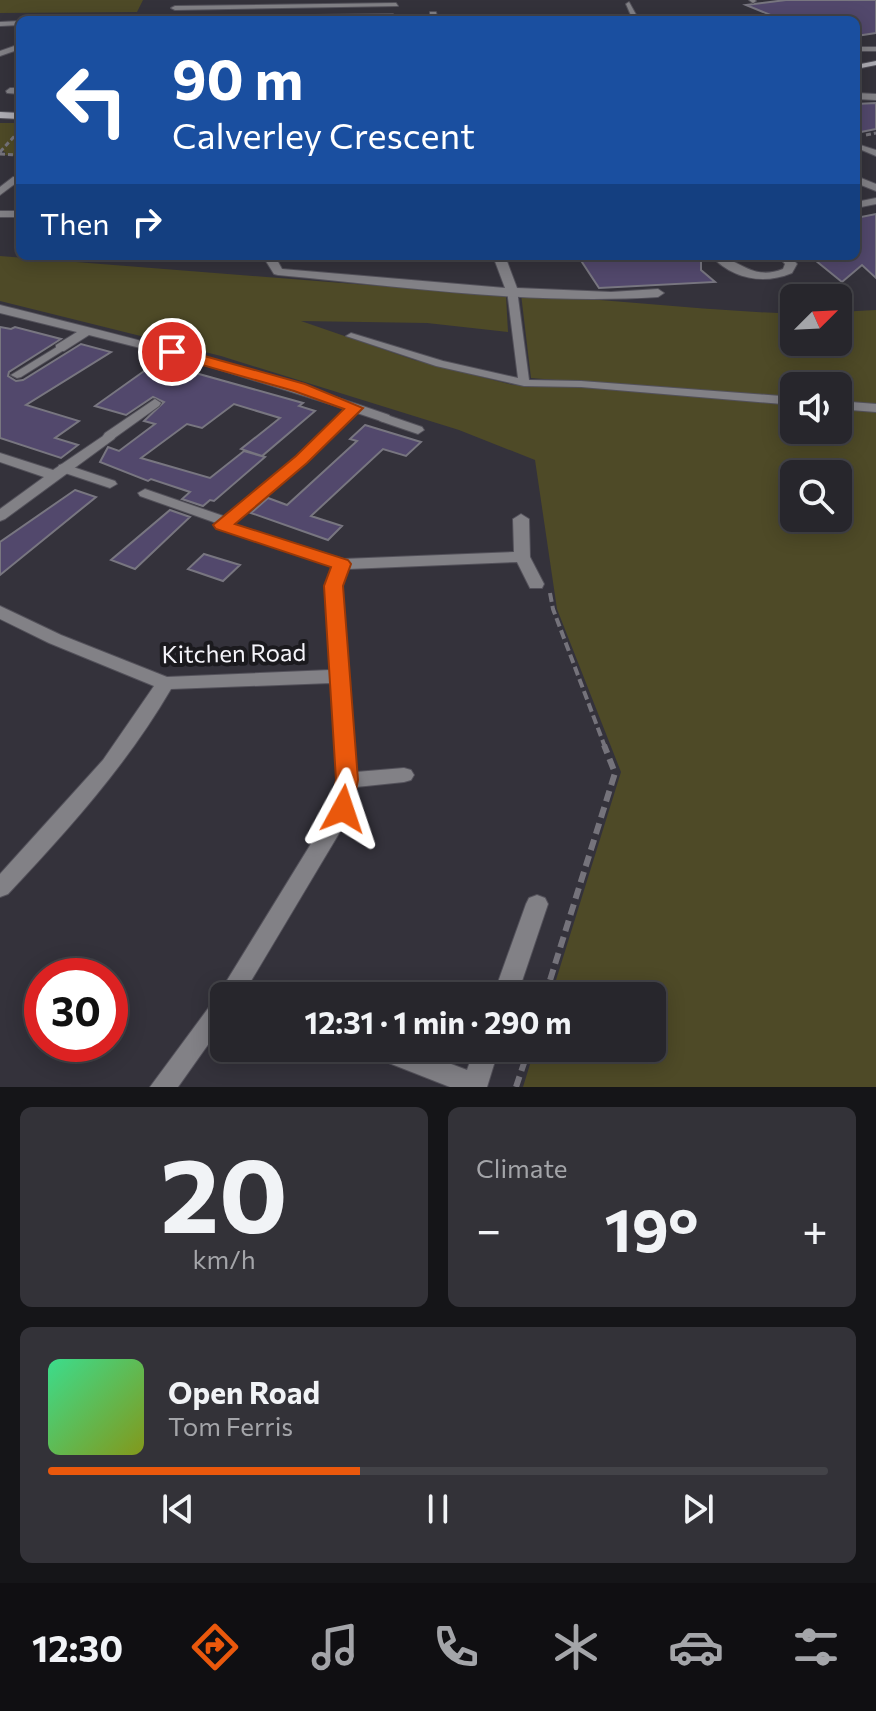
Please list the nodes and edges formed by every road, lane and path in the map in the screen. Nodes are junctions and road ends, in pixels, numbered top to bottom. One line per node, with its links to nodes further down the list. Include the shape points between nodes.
1 (176, 4): 3 (street)
2 (629, 4): 4 (lane)
3 (396, 5)
4 (634, 16)
5 (16, 135): 7 (path)
6 (860, 146): 8 (street)
7 (0, 153)
8 (876, 153)
9 (16, 179): 10 (street)
10 (0, 192)
11 (271, 260): 15 (street, via 278,272)
12 (501, 260): 15 (street)
13 (722, 260): 14 (street, via 739,272 763,276 788,271)
14 (788, 260)
15 (512, 290): 16 (street); 22 (lane)
16 (658, 293)
17 (0, 309): 18 (street)
18 (87, 331): 20 (street); 26 (street, via 239,370)
19 (351, 336): 22 (lane, via 427,361)
20 (60, 348): 21 (lane)
21 (17, 375)
22 (524, 383): 23 (lane)
23 (780, 400)
24 (155, 403): 30 (lane)
25 (852, 406): 27 (lane)
26 (355, 408): 28 (street); 37 (street)
27 (876, 408)
28 (384, 418): 29 (lane)
29 (418, 430)
30 (109, 436): 32 (street)
31 (0, 457): 32 (street)
32 (59, 472): 33 (lane); 35 (street)
33 (110, 484)
34 (145, 493): 37 (lane)
35 (0, 516)
36 (521, 519): 38 (street)
37 (227, 522): 39 (street, via 222,525)
38 (522, 557): 39 (street); 40 (street)
39 (342, 564): 42 (street, via 333,586)
40 (542, 583): 50 (path, via 615,773)
41 (0, 612): 43 (street, Kitchen Road)
42 (339, 676): 43 (street, Kitchen Road); 45 (street)
43 (165, 683): 46 (street, via 112,765)
44 (404, 775): 45 (street)
45 (347, 780): 48 (street, via 336,824)
46 (3, 879)
47 (537, 904): 49 (street)
48 (241, 982)
49 (510, 982)
50 (549, 982)
51 (210, 1026): 56 (street)
52 (415, 1062): 55 (street)
53 (482, 1062): 55 (street)
54 (524, 1062): 57 (path)
55 (474, 1086)
56 (163, 1087)
57 (516, 1087)

